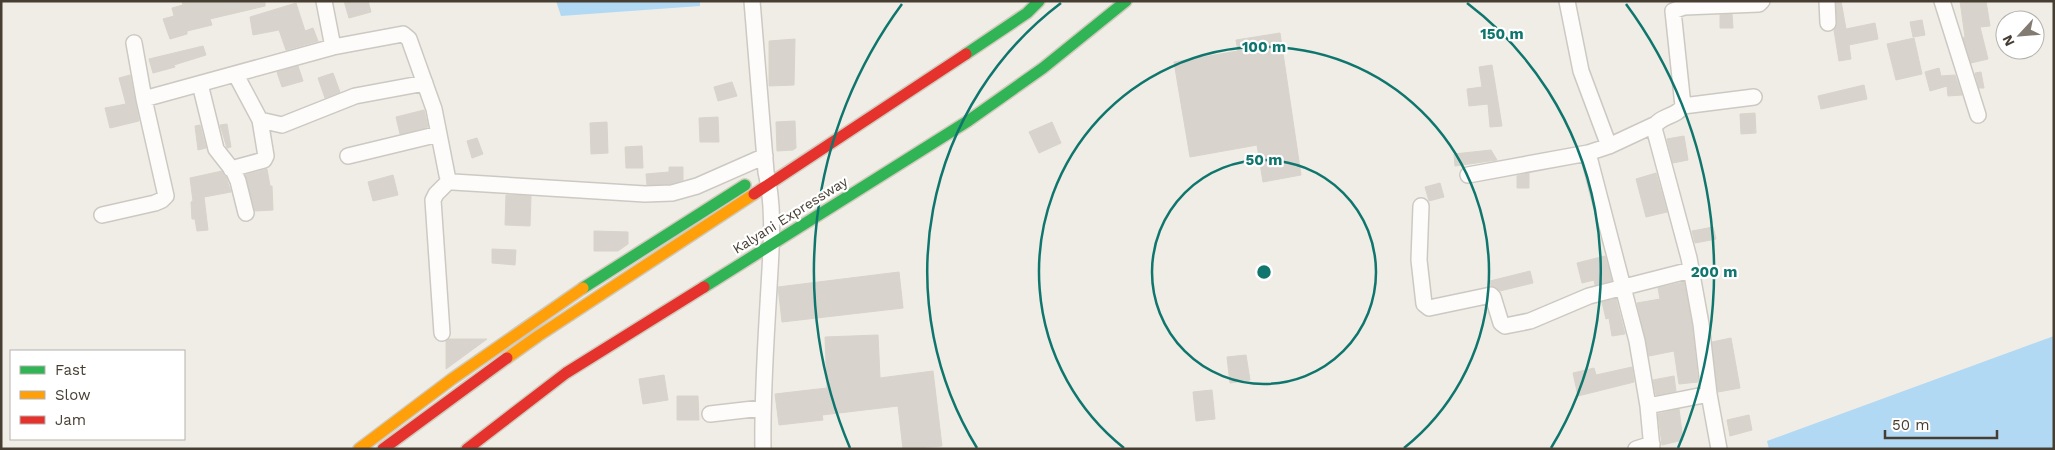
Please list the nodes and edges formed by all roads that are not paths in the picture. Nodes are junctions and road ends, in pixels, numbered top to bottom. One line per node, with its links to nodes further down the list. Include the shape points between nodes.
1 (324, 1): 11 (street)
2 (752, 1): 25 (street)
3 (1039, 1): 28 (main road, via 1000,32)
4 (1126, 1): 33 (main road, Kalyani Expressway, via 1043,68 968,121)
5 (1567, 1): 22 (street, via 1581,71)
6 (1762, 1): 17 (street, via 1760,4 1684,7 1673,11)
7 (1827, 1): 9 (street)
8 (1942, 1): 18 (street)
9 (1828, 23)
10 (134, 43): 16 (street)
11 (333, 48): 12 (street); 13 (street, via 403,34)
12 (236, 74): 14 (street); 19 (street)
13 (425, 82): 19 (street, via 354,96 282,125); 21 (street)
14 (200, 84): 16 (street); 26 (street, via 216,149)
15 (1754, 97): 17 (street)
16 (144, 100): 32 (street, via 165,198)
17 (1684, 106): 20 (street)
18 (1978, 115)
19 (260, 120): 26 (street, via 265,158)
20 (1654, 125): 22 (street); 34 (street)
21 (439, 134): 24 (street); 29 (street)
22 (1609, 146): 23 (street)
23 (1588, 153): 27 (street); 35 (street)
24 (348, 156)
25 (765, 156): 28 (street); 29 (street, via 697,186 672,193)
26 (231, 169): 31 (street, via 238,181)
27 (1468, 175)
28 (767, 178): 33 (street); 42 (main road, via 657,239 528,325); 43 (main road, via 538,336)
29 (449, 181): 36 (street, via 434,200)
30 (1421, 206): 35 (street, via 1419,260 1426,306 1491,295 1501,324 1505,326 1524,323 1584,298)
31 (246, 213)
32 (102, 215)
33 (771, 245): 39 (street); 44 (main road, Kalyani Expressway, via 566,373)
34 (1691, 270): 35 (street); 37 (street)
35 (1623, 288): 38 (street)
36 (442, 333)
37 (1709, 394): 38 (street); 47 (street)
38 (1648, 406): 41 (street)
39 (762, 408): 40 (street); 45 (street)
40 (710, 414)
41 (1652, 446): 46 (street)
42 (359, 449)
43 (384, 449)
44 (467, 449)
45 (763, 449)
46 (1636, 449)
47 (1719, 449)

